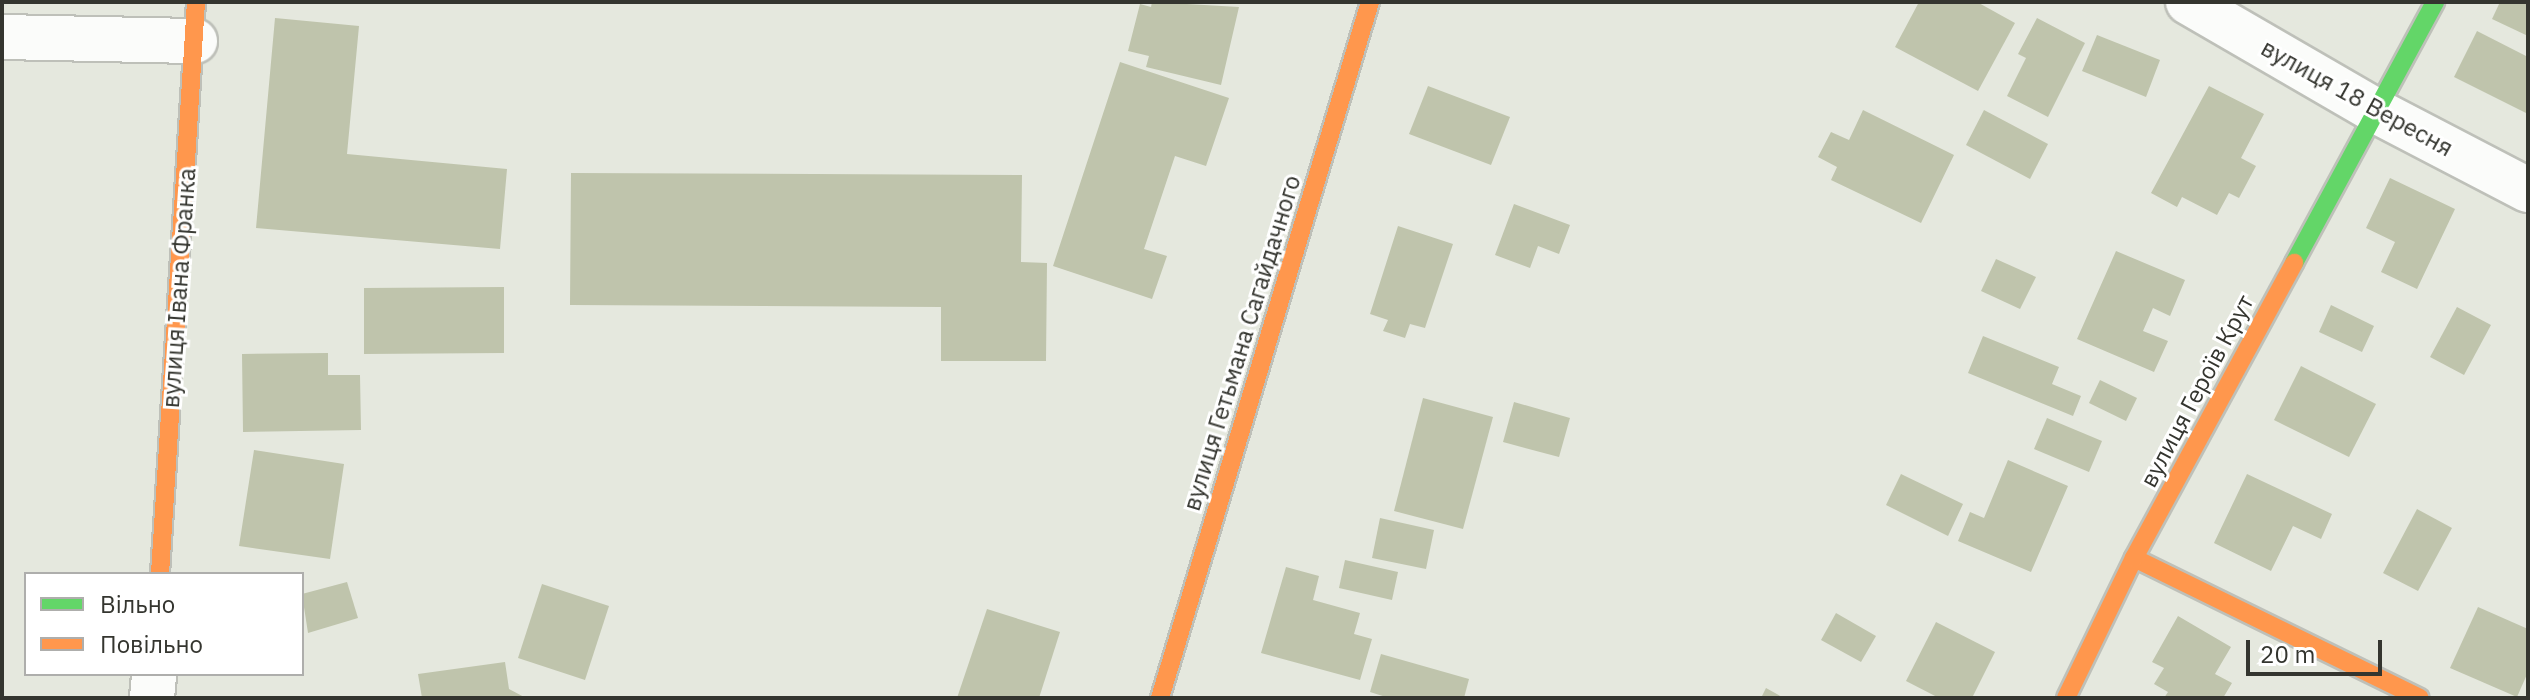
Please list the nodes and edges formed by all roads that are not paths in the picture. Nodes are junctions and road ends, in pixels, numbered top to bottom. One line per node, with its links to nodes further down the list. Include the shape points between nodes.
1 (1370, 2): 12 (street, вулиця Гетьмана Сагайдачного)
2 (2188, 2): 6 (street, вулиця 18 Вересня)
3 (2435, 2): 6 (street, вулиця Героїв Крут)
4 (196, 22): 5 (street); 9 (street, вулиця Івана Франка)
5 (2, 37)
6 (2376, 111): 7 (street, вулиця 18 Вересня); 8 (street, вулиця Героїв Крут)
7 (2528, 190)
8 (2134, 558): 13 (street, вулиця Героїв Крут); 14 (street)
9 (160, 572)
10 (154, 676): 11 (street)
11 (152, 698)
12 (1160, 698)
13 (2066, 698)
14 (2420, 698)

